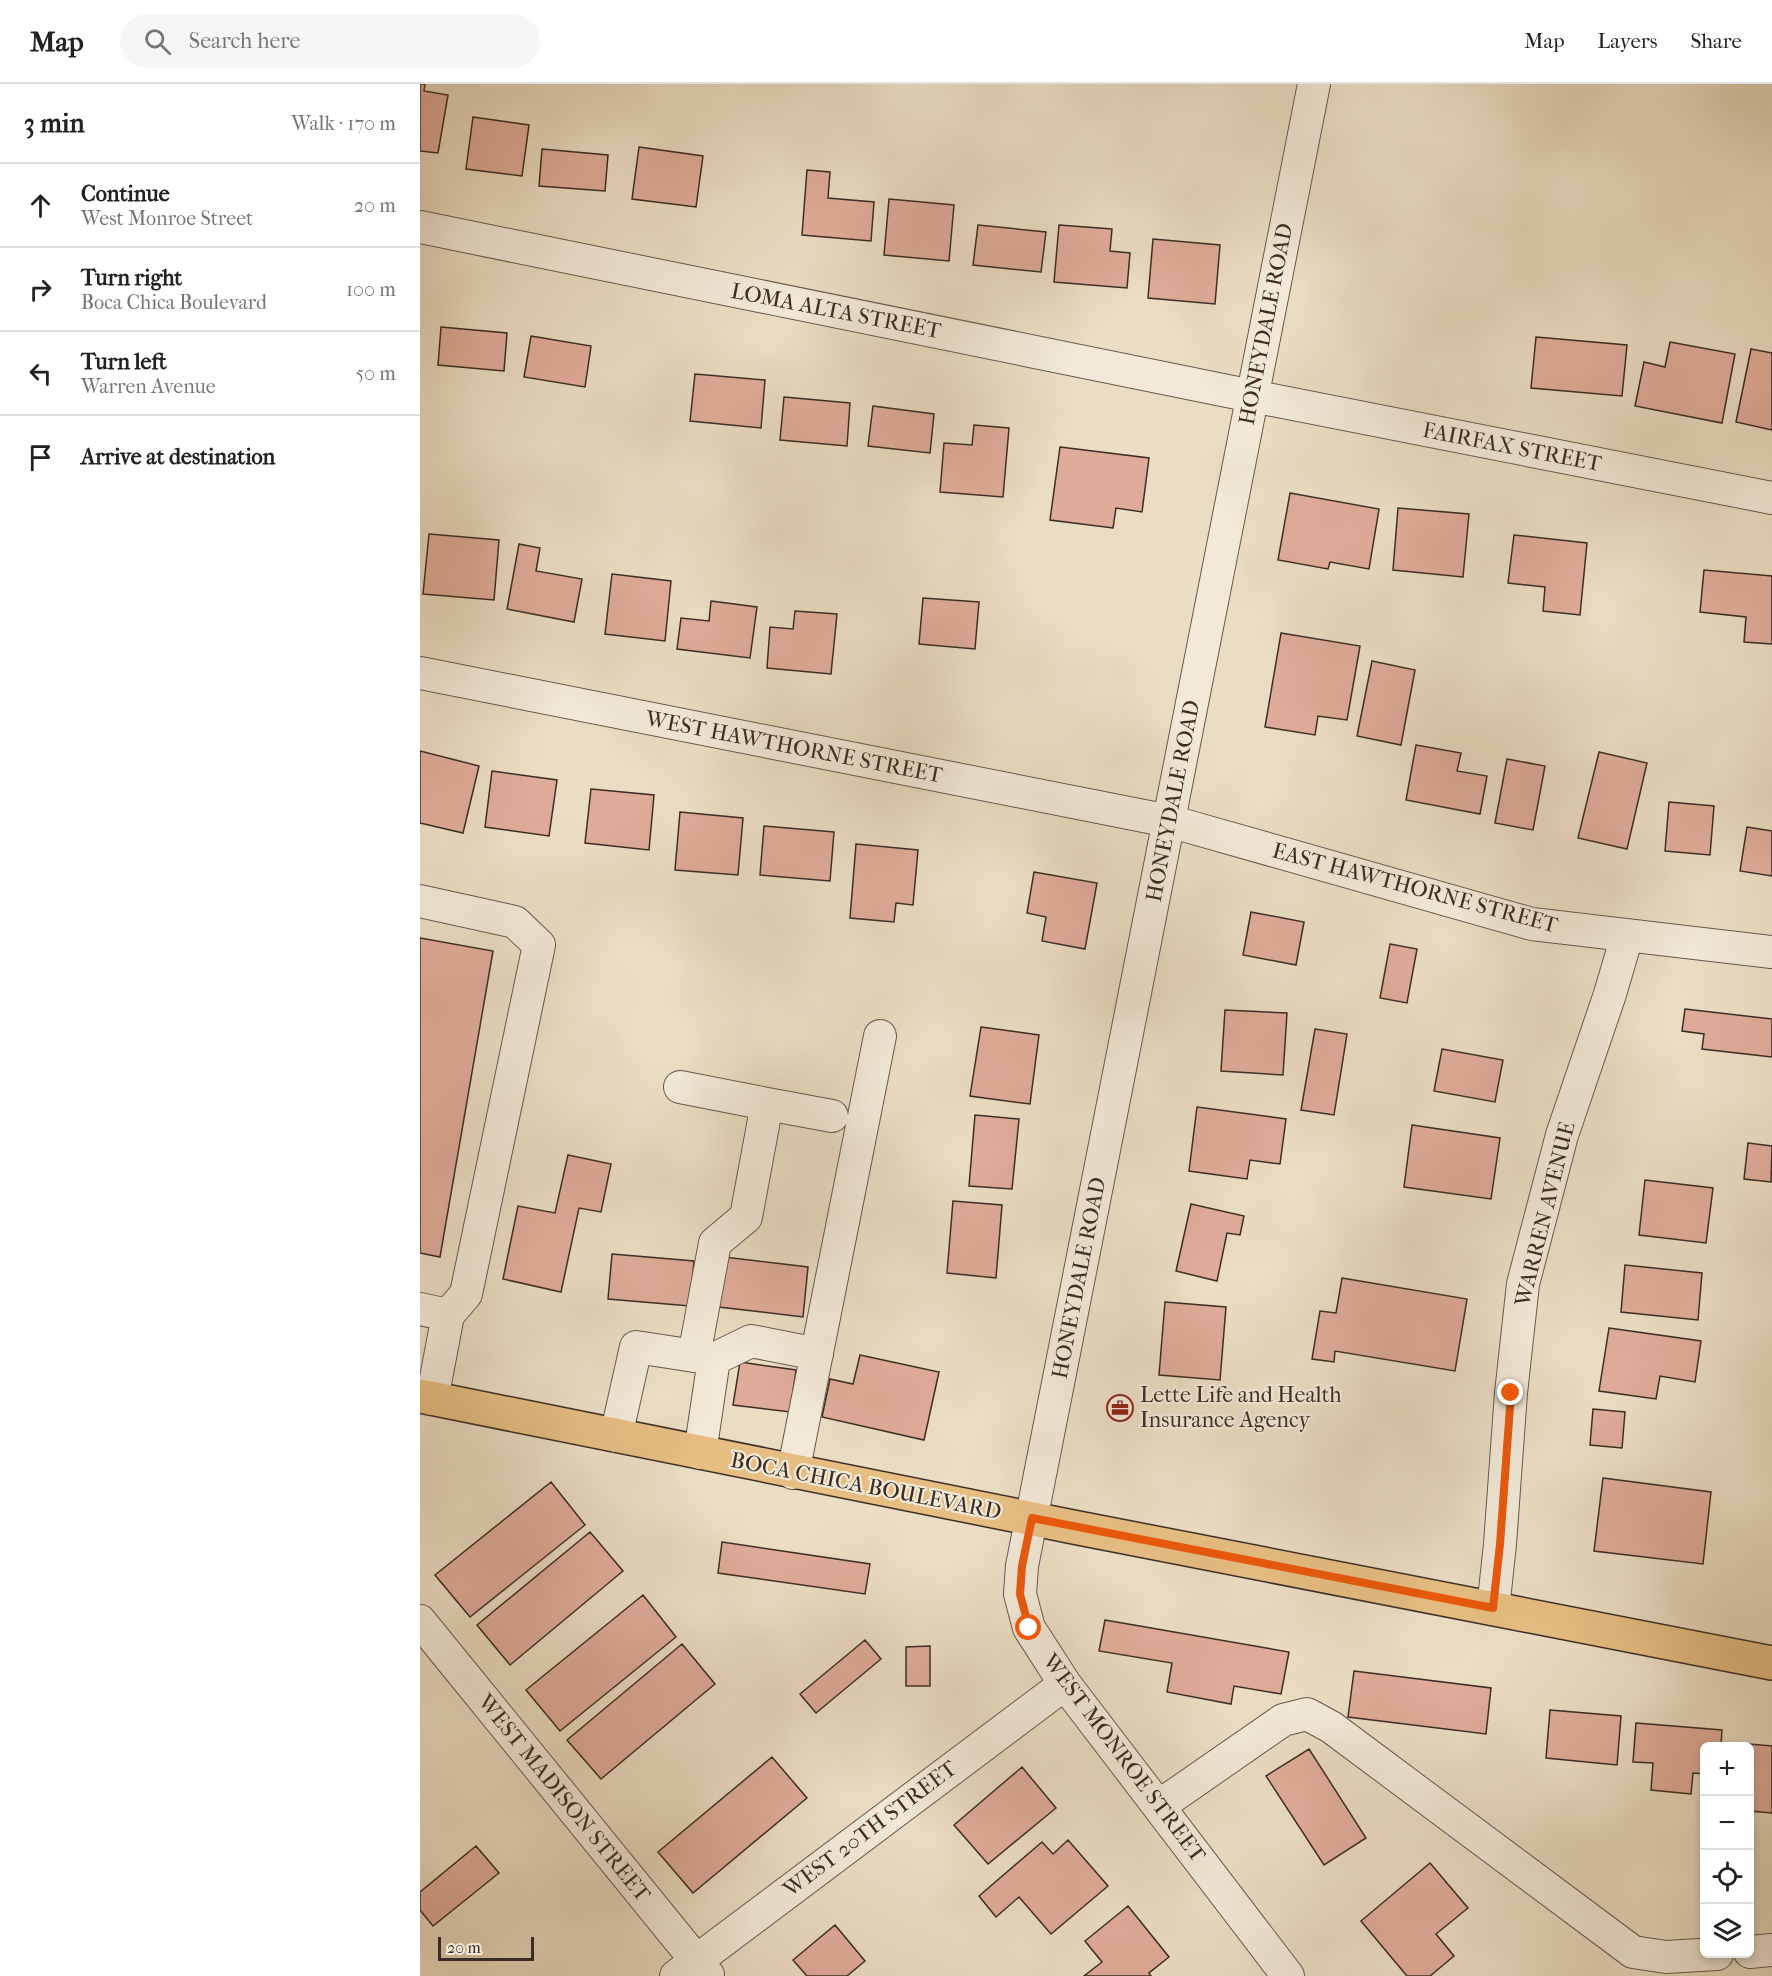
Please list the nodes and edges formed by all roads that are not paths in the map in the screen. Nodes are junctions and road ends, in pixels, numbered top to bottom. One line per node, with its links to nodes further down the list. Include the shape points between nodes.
1 (1314, 84): 3 (street, HONEYDALE ROAD)
2 (420, 227): 3 (street, LOMA ALTA STREET)
3 (1252, 396): 4 (street, FAIRFAX STREET); 6 (street, HONEYDALE ROAD)
4 (1772, 498)
5 (420, 673): 6 (street, WEST HAWTHORNE STREET)
6 (1169, 821): 8 (street, EAST HAWTHORNE STREET, via 1532,924); 21 (street, HONEYDALE ROAD)
7 (420, 901): 14 (street, via 515,922 539,945 466,1294)
8 (1627, 936): 9 (street, EAST HAWTHORNE STREET); 22 (street, WARREN AVENUE, via 1562,1135 1523,1284)
9 (1772, 952)
10 (880, 1036): 15 (street)
11 (680, 1087): 12 (street)
12 (767, 1104): 13 (street); 16 (street, via 746,1217 715,1243)
13 (832, 1116)
14 (434, 1312): 17 (street)
15 (817, 1354): 16 (street, via 751,1341); 20 (street)
16 (704, 1358): 18 (street, via 636,1347); 19 (street)
17 (426, 1397): 18 (main road, BOCA CHICA BOULEVARD)
18 (616, 1436): 19 (main road, BOCA CHICA BOULEVARD)
19 (700, 1454): 20 (main road, BOCA CHICA BOULEVARD)
20 (793, 1473): 21 (main road, BOCA CHICA BOULEVARD)
21 (1032, 1518): 22 (main road, BOCA CHICA BOULEVARD); 25 (street, WEST MONROE STREET, via 1020,1594 1029,1628)
22 (1493, 1608): 24 (main road, BOCA CHICA BOULEVARD)
23 (420, 1621): 31 (street, WEST MADISON STREET)
24 (1772, 1663)
25 (1065, 1684): 26 (street, WEST MONROE STREET); 31 (street, WEST 20TH STREET)
26 (1159, 1806): 30 (street, via 1283,1720 1307,1714 1331,1727 1632,1952); 32 (street, WEST MONROE STREET)
27 (1772, 1950): 28 (street)
28 (1754, 1952)
29 (1700, 1954): 30 (street, via 1666,1957)
30 (1656, 1965)
31 (693, 1971)
32 (1288, 1976)

